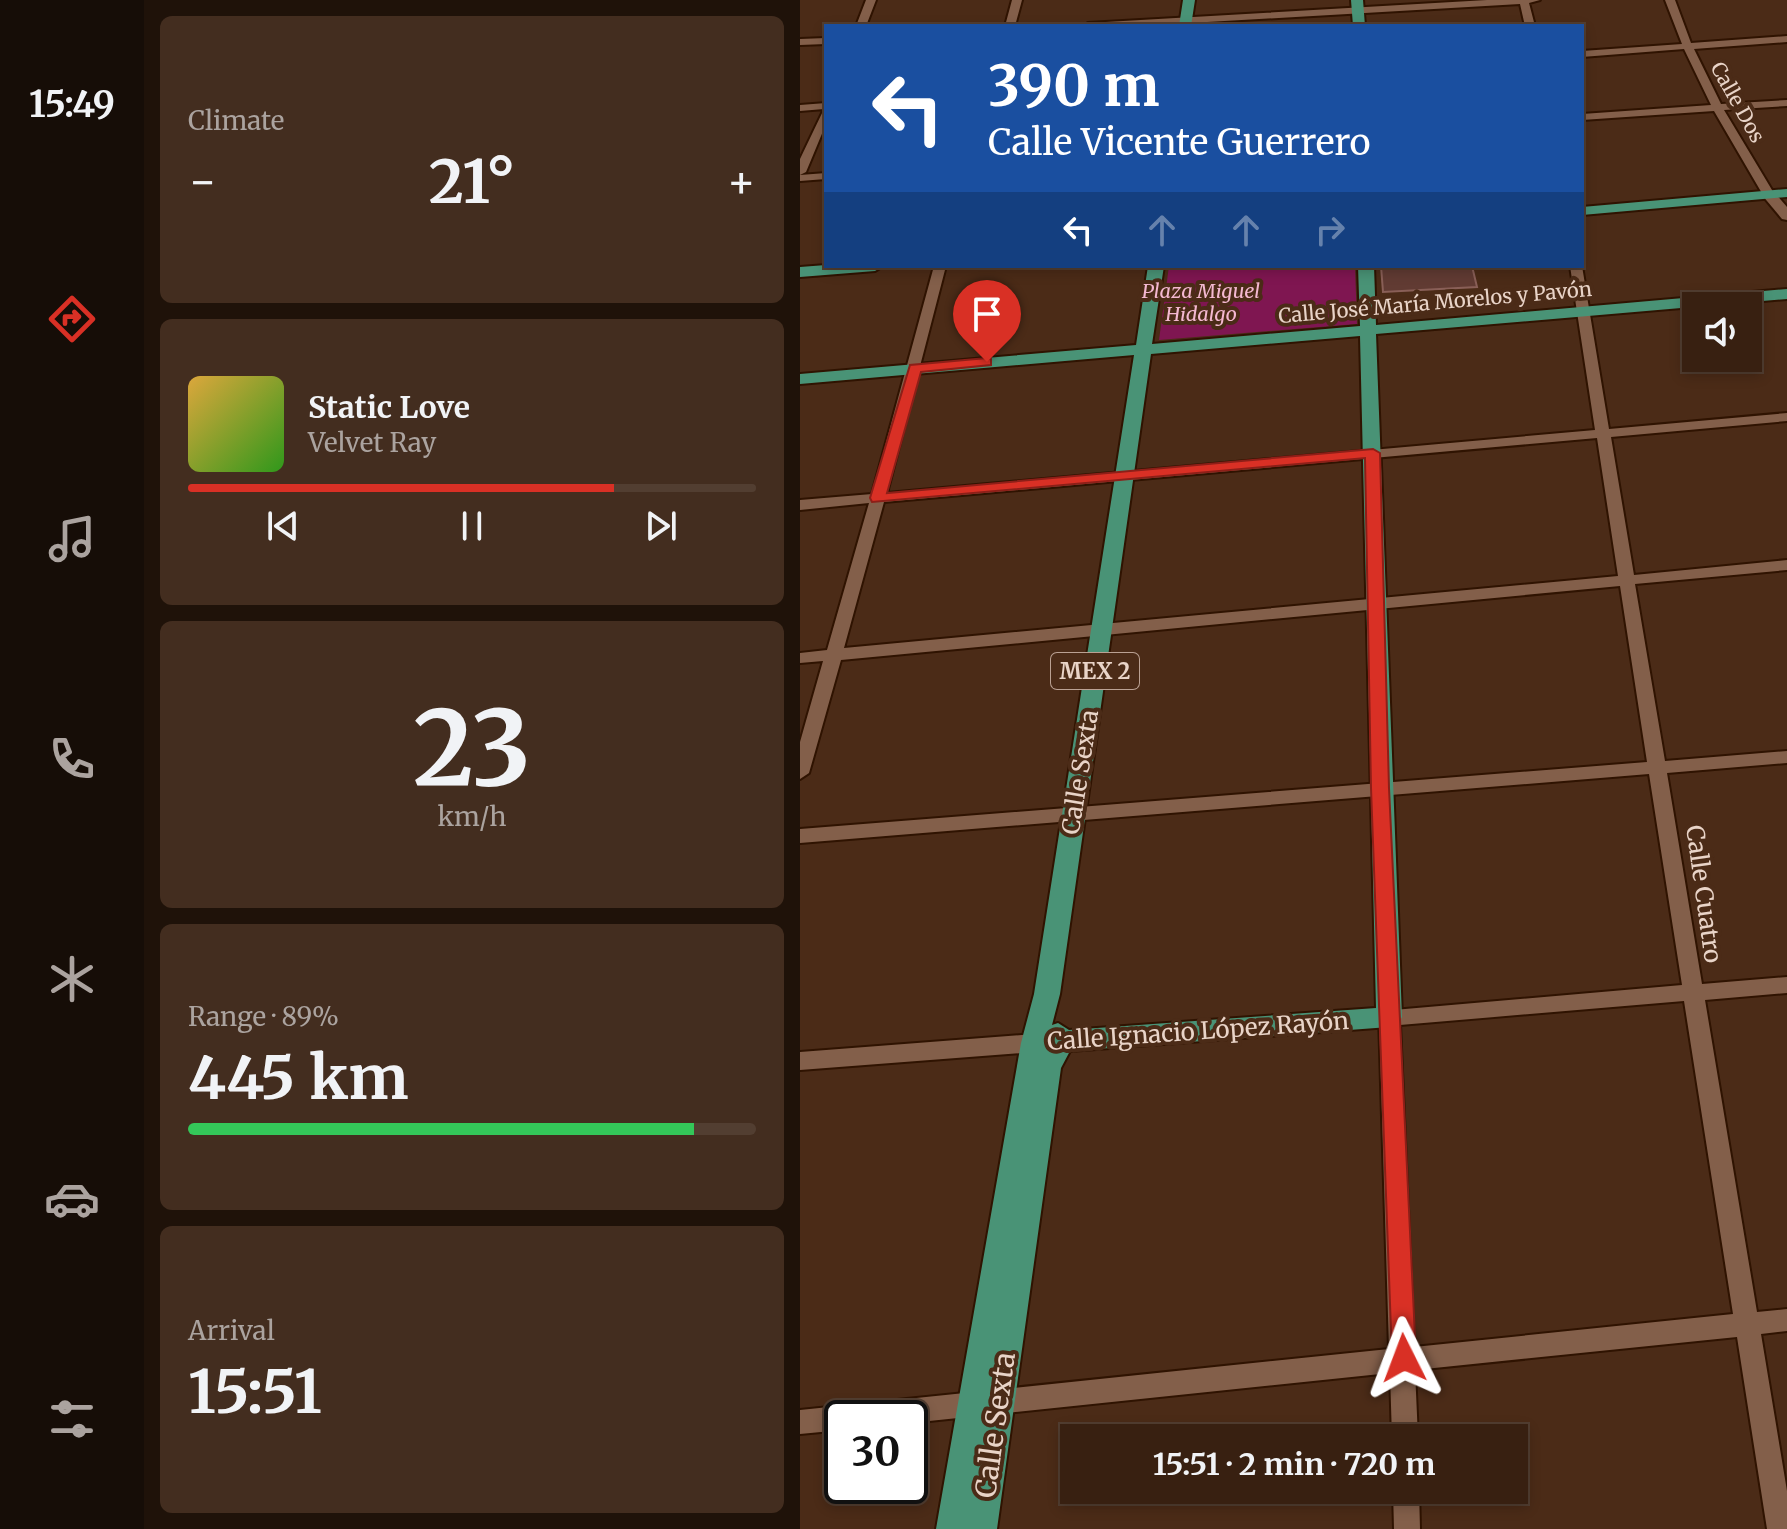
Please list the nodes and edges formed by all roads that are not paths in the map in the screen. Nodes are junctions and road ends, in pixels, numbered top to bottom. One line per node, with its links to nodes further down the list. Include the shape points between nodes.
1 (871, 0): 9 (street)
2 (1017, 0): 10 (street)
3 (1189, 0): 8 (main road)
4 (1524, 0): 5 (street); 7 (street); 12 (street)
5 (1535, 0)
6 (1670, 0): 16 (street, Calle Dos)
7 (1358, 5): 8 (street)
8 (1186, 23): 11 (street)
9 (862, 24)
10 (1011, 24)
11 (1153, 24)
12 (1530, 24)
13 (1787, 39): 16 (street)
14 (824, 41): 15 (street)
15 (800, 42)
16 (1686, 47): 17 (street); 20 (street, Calle Dos)
17 (1584, 54)
18 (1787, 103): 20 (street)
19 (800, 108): 21 (street)
20 (1715, 108): 23 (street); 27 (street, Calle Dos)
21 (824, 109)
22 (824, 114): 24 (street)
23 (1584, 117)
24 (800, 175): 25 (street)
25 (824, 176)
26 (1787, 193): 27 (main road)
27 (1769, 195): 28 (main road); 29 (street, Calle Dos)
28 (1584, 211)
29 (1787, 216)
30 (850, 268): 35 (main road)
31 (940, 268): 40 (street)
32 (1156, 268): 39 (main road, Calle Sexta / MEX 2)
33 (1366, 268): 38 (main road)
34 (1576, 268): 37 (street, Calle Cuatro)
35 (800, 272)
36 (1787, 294): 37 (main road, Calle José María Morelos y Pavón)
37 (1584, 312): 38 (main road, Calle José María Morelos y Pavón); 43 (street, Calle Cuatro)
38 (1366, 329): 39 (main road, Calle José María Morelos y Pavón); 44 (main road)
39 (1145, 348): 40 (main road, Calle José María Morelos y Pavón); 45 (main road, Calle Sexta / MEX 2)
40 (915, 368): 41 (main road, Calle José María Morelos y Pavón); 46 (street)
41 (800, 379)
42 (1787, 417): 43 (street)
43 (1602, 435): 44 (street); 49 (street, Calle Cuatro)
44 (1373, 453): 45 (street); 50 (main road)
45 (1125, 474): 46 (street); 51 (main road, Calle Sexta / MEX 2)
46 (878, 498): 47 (street); 52 (street)
47 (800, 505)
48 (1787, 565): 49 (street)
49 (1627, 581): 50 (street); 55 (street, Calle Cuatro)
50 (1376, 604): 51 (street); 57 (main road)
51 (1101, 630): 52 (street); 58 (main road, Calle Sexta / MEX 2)
52 (835, 654): 53 (street); 56 (street)
53 (800, 658)
54 (1787, 757): 55 (street)
55 (1659, 765): 57 (street); 61 (street, Calle Cuatro)
56 (800, 773)
57 (1380, 788): 58 (street); 62 (main road)
58 (1073, 813): 59 (street); 63 (main road, Calle Sexta / MEX 2, via 1047,994)
59 (800, 836)
60 (1787, 985): 61 (street, Calle Ignacio López Rayón)
61 (1692, 991): 62 (street, Calle Ignacio López Rayón); 66 (street, Calle Cuatro)
62 (1389, 1017): 63 (main road, Calle Ignacio López Rayón); 67 (street)
63 (1048, 1042): 64 (street, Calle Ignacio López Rayón); 68 (main road, Calle Sexta / MEX 2)
64 (800, 1061)
65 (1787, 1320): 66 (street)
66 (1749, 1324): 67 (street); 75 (street, Calle Cuatro)
67 (1404, 1358): 68 (street); 70 (street)
68 (986, 1401): 69 (street); 72 (main road, Calle Sexta / MEX 2); 73 (main road, Calle Sexta / MEX 2)
69 (800, 1422)
70 (1405, 1424)
71 (1406, 1504): 74 (street)
72 (952, 1529)
73 (981, 1529)
74 (1407, 1529)
75 (1780, 1529)

